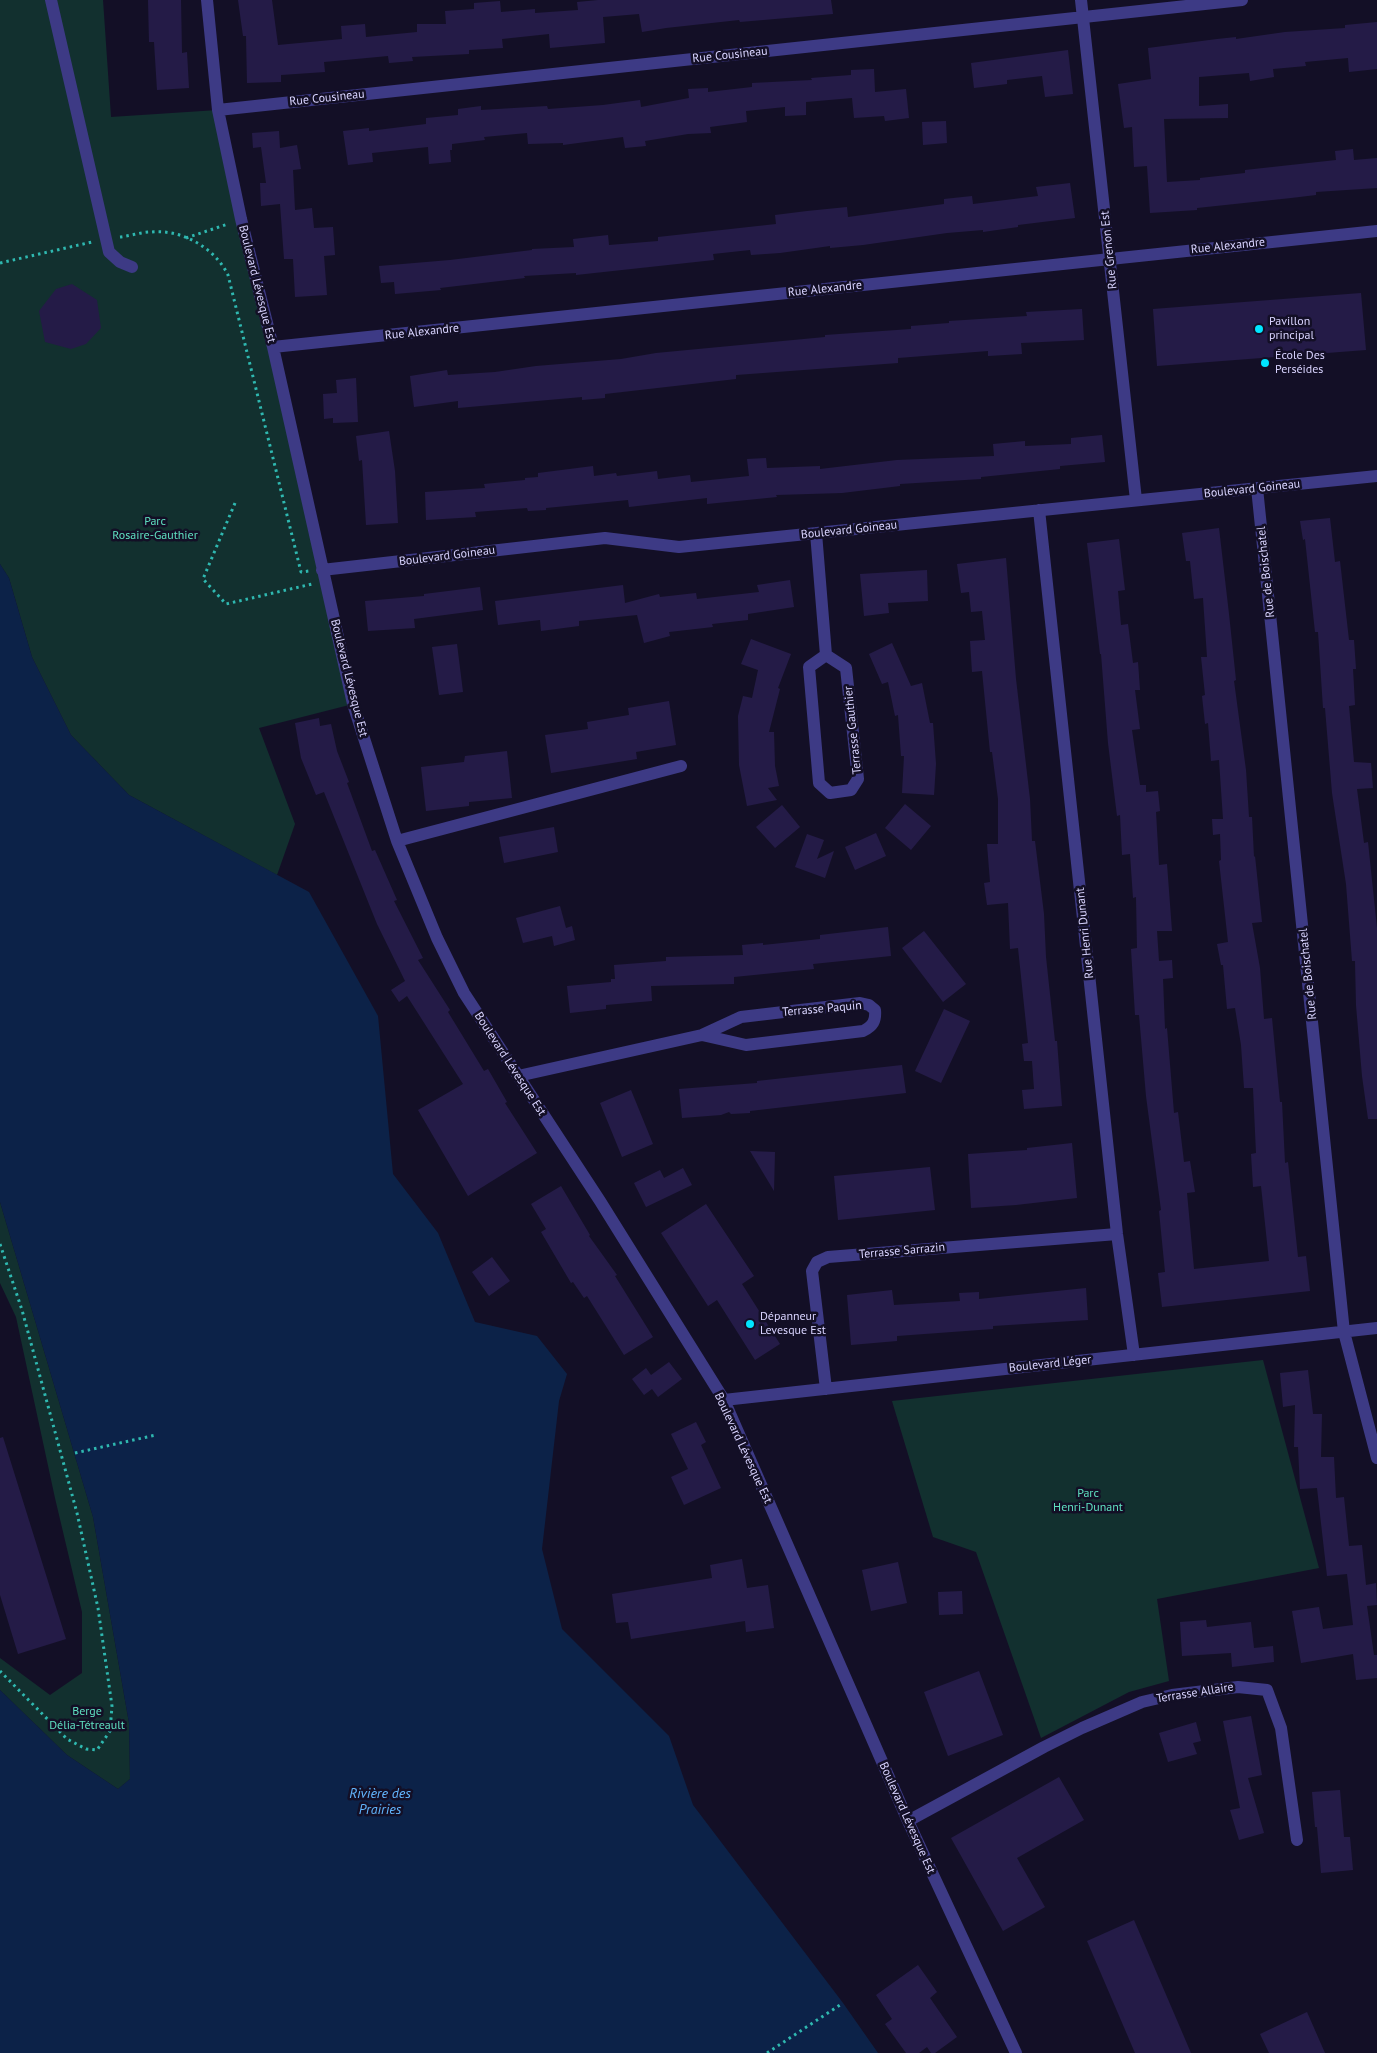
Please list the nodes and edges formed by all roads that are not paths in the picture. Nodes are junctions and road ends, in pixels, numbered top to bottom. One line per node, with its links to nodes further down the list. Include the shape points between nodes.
1 (51, 0): 9 (street, via 109,252)
2 (207, 0): 6 (street, Boulevard Lévesque Est)
3 (1082, 0): 5 (street, Rue Grenon Est)
4 (1242, 0): 5 (street, Rue Cousineau)
5 (1083, 17): 6 (street, Rue Cousineau); 8 (street, Rue Grenon Est)
6 (218, 110): 10 (street, Boulevard Lévesque Est)
7 (1377, 231): 8 (street, Rue Alexandre)
8 (1110, 259): 10 (street, Rue Alexandre); 13 (street, Rue Grenon Est)
9 (132, 267)
10 (273, 347): 16 (street, Boulevard Lévesque Est)
11 (1377, 476): 12 (street, Boulevard Goineau)
12 (1258, 488): 13 (street, Boulevard Goineau); 24 (street, Rue de Boischatel)
13 (1136, 500): 14 (street, Boulevard Goineau)
14 (1039, 510): 15 (street, Boulevard Goineau); 22 (street, Rue Henri Dunant)
15 (816, 533): 16 (street, Boulevard Goineau, via 679,547 605,538); 17 (street)
16 (324, 576): 19 (street, Boulevard Lévesque Est, via 353,704)
17 (826, 655): 17 (street, Terrasse Gauthier, via 809,667 819,783 830,793 851,790 858,778 846,668)
18 (681, 766): 19 (street)
19 (397, 841): 21 (street, Boulevard Lévesque Est, via 437,938 464,993)
20 (702, 1035): 20 (street, Terrasse Paquin, via 746,1046 863,1032 876,1019 875,1010 860,1003 741,1016); 21 (street, Terrasse Paquin)
21 (518, 1076): 27 (street, Boulevard Lévesque Est)
22 (1117, 1234): 25 (street, Rue Henri Dunant); 26 (street, Terrasse Sarrazin, via 828,1257 817,1262 812,1271)
23 (1377, 1328): 24 (street, Boulevard Léger)
24 (1344, 1332): 25 (street, Boulevard Léger); 28 (street, Rue de Boischatel)
25 (1134, 1355): 26 (street, Boulevard Léger)
26 (826, 1389): 27 (street, Boulevard Léger)
27 (724, 1400): 29 (street, Boulevard Lévesque Est)
28 (1377, 1458)
29 (908, 1821): 30 (street, Terrasse Allaire, via 1044,1747 1142,1702 1238,1687 1267,1690 1281,1728); 31 (street, Boulevard Lévesque Est)
30 (1297, 1840)
31 (1016, 2053)

